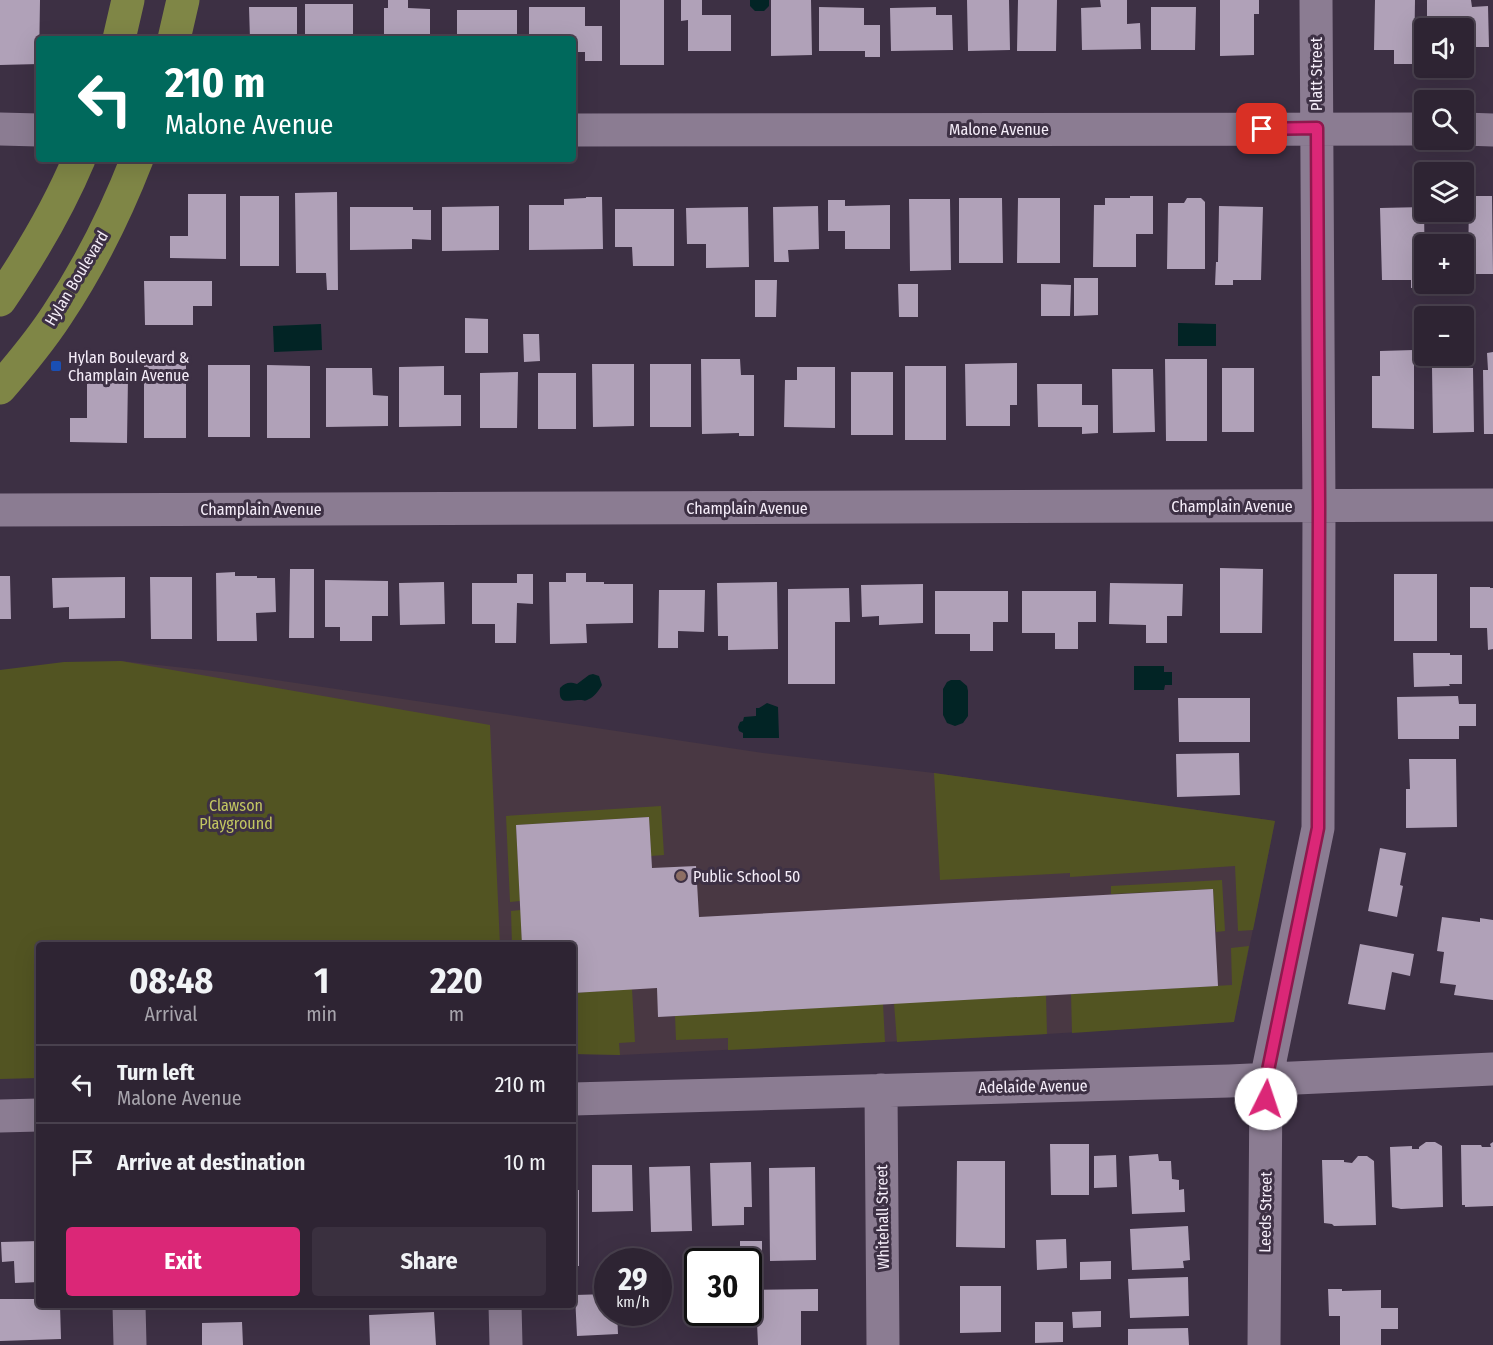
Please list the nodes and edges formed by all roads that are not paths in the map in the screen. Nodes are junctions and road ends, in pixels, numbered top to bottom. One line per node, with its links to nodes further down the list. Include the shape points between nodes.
1 (128, 0): 4 (main road)
2 (183, 0): 5 (main road)
3 (1316, 0): 6 (street, Platt Street)
4 (120, 36)
5 (175, 36)
6 (1317, 128): 9 (street, Malone Avenue); 11 (street, Malone Avenue); 18 (street, Platt Street)
7 (0, 129): 8 (street)
8 (36, 129)
9 (1414, 129)
10 (1474, 129): 12 (street)
11 (576, 130)
12 (1493, 130)
13 (78, 162): 15 (main road, via 27,261)
14 (136, 162): 16 (main road, Hylan Boulevard, via 87,266 57,315)
15 (0, 300)
16 (0, 388)
17 (1493, 505): 18 (street, Champlain Avenue)
18 (1319, 506): 19 (street, Champlain Avenue); 21 (street, Platt Street, via 1318,828)
19 (0, 510)
20 (1493, 1069): 21 (street, Adelaide Avenue)
21 (1266, 1080): 22 (street, Adelaide Avenue); 31 (street, Leeds Street)
22 (881, 1090): 23 (street, Adelaide Avenue); 30 (street, Whitehall Street)
23 (576, 1099)
24 (36, 1115): 25 (street)
25 (0, 1116)
26 (129, 1308): 28 (street)
27 (505, 1308): 29 (street)
28 (130, 1345)
29 (506, 1345)
30 (883, 1345)
31 (1263, 1345)

